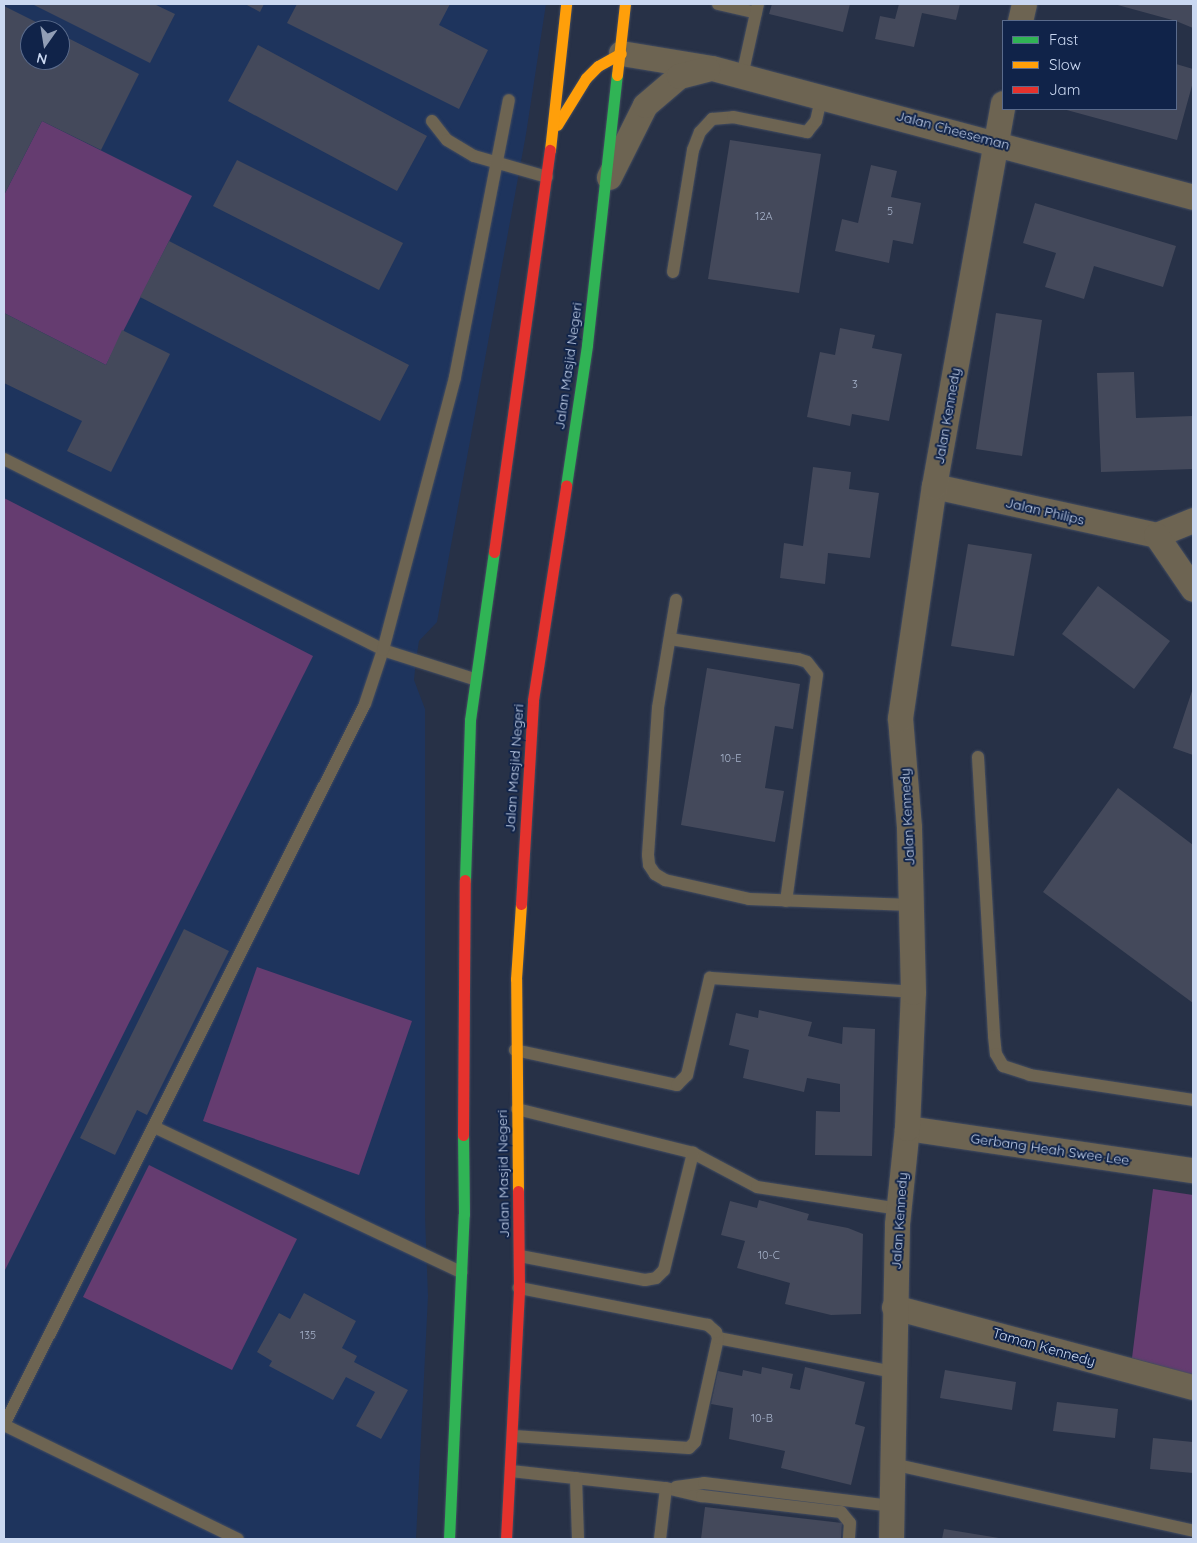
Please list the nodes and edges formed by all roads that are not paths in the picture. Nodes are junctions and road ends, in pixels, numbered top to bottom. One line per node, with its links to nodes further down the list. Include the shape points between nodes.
1 (566, 4): 14 (highway)
2 (625, 4): 7 (highway, Jalan Masjid Negeri)
3 (718, 4): 5 (lane)
4 (1024, 4): 6 (street)
5 (757, 8): 9 (lane)
6 (1020, 20)
7 (622, 53): 8 (street, Jalan Cheeseman); 14 (highway, via 598,66 586,78); 18 (highway, Jalan Masjid Negeri)
8 (712, 68): 9 (street, Jalan Cheeseman); 18 (street, Jalan Cheeseman, via 679,76 645,104)
9 (742, 76): 10 (street, Jalan Cheeseman)
10 (822, 96): 15 (street, Jalan Cheeseman); 20 (lane, via 816,122 807,132 733,117 712,120 700,132 693,150)
11 (509, 100): 16 (lane)
12 (1002, 108): 15 (street, Jalan Kennedy)
13 (432, 122): 16 (lane, via 447,140)
14 (553, 130): 17 (highway)
15 (996, 141): 19 (street, Jalan Cheeseman); 22 (street, Jalan Kennedy)
16 (495, 163): 17 (lane); 28 (lane, via 455,377)
17 (547, 177): 29 (highway)
18 (607, 181): 34 (highway, Jalan Masjid Negeri, via 586,354 533,700 516,969)
19 (1193, 197)
20 (673, 272)
21 (4, 459): 28 (lane)
22 (934, 486): 24 (street, Jalan Philips); 32 (street, Jalan Kennedy, via 900,718)
23 (1193, 520): 24 (street)
24 (1156, 535): 25 (street)
25 (1193, 589)
26 (676, 600): 27 (lane)
27 (670, 639): 31 (lane, via 658,708 649,865 665,880 749,899); 31 (lane, via 798,659 807,662 817,675)
28 (383, 650): 29 (lane); 37 (lane, via 365,704)
29 (474, 679): 43 (highway, via 462,976 464,1214)
30 (978, 757): 35 (lane, via 994,1036 996,1054 1002,1066 1030,1075)
31 (786, 901): 32 (lane)
32 (911, 905): 33 (street, Jalan Kennedy)
33 (913, 992): 34 (lane, via 710,978 687,1075 677,1085); 38 (street, Jalan Kennedy)
34 (515, 1050): 36 (highway, Jalan Masjid Negeri)
35 (1193, 1100)
36 (517, 1109): 39 (lane); 42 (highway, Jalan Masjid Negeri)
37 (154, 1127): 43 (lane); 49 (lane)
38 (906, 1128): 40 (street, Gerbang Heah Swee Lee); 41 (street, Jalan Kennedy)
39 (693, 1153): 41 (lane, via 757,1187); 42 (lane, via 664,1270 656,1278 645,1280)
40 (1193, 1170)
41 (899, 1209): 45 (street, Jalan Kennedy)
42 (520, 1256): 44 (highway, Jalan Masjid Negeri)
43 (461, 1272): 58 (highway)
44 (519, 1288): 46 (lane, via 708,1325); 50 (highway, Jalan Masjid Negeri)
45 (894, 1307): 47 (street, Jalan Kennedy); 48 (street, Taman Kennedy)
46 (718, 1338): 47 (lane); 50 (lane, via 695,1442 688,1448)
47 (893, 1372): 51 (street, Jalan Kennedy)
48 (1193, 1387)
49 (4, 1425): 57 (lane)
50 (514, 1436): 52 (highway, Jalan Masjid Negeri)
51 (892, 1464): 55 (street, Jalan Kennedy); 56 (lane)
52 (510, 1471): 53 (lane); 59 (highway, Jalan Masjid Negeri)
53 (576, 1478): 54 (lane); 60 (lane)
54 (666, 1488): 55 (lane, via 704,1483); 61 (lane); 62 (lane, via 702,1496 841,1512 850,1523)
55 (891, 1506): 63 (street, Jalan Kennedy)
56 (1193, 1531)
57 (238, 1539)
58 (449, 1539)
59 (506, 1539)
60 (578, 1539)
61 (660, 1539)
62 (849, 1539)
63 (891, 1539)

